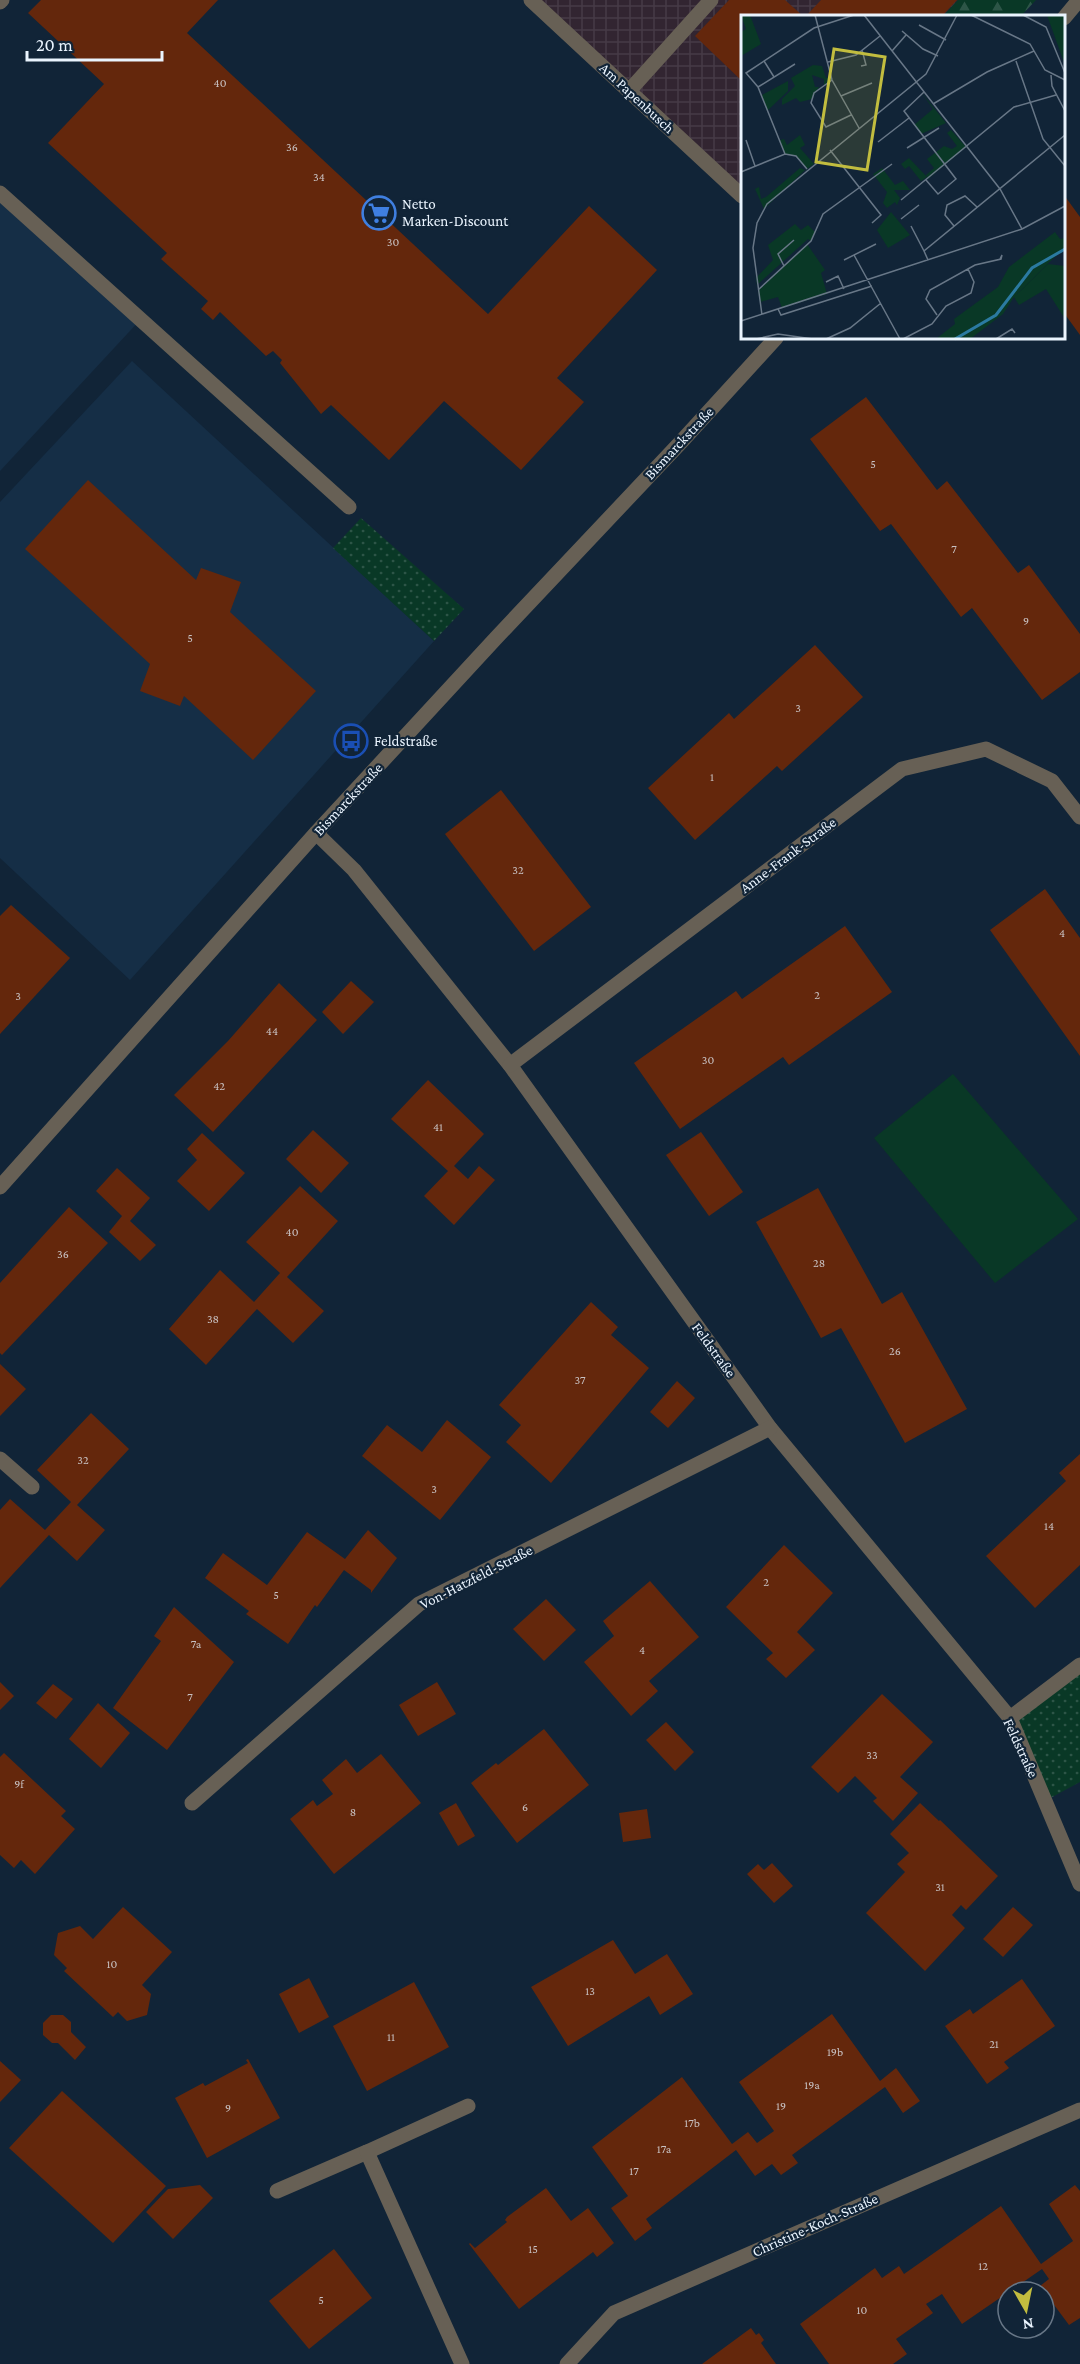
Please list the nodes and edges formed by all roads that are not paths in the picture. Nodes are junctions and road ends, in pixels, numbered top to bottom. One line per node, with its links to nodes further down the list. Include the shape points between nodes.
1 (531, 0): 5 (street, Am Papenbusch)
2 (711, 0): 5 (street)
3 (1079, 0): 4 (street)
4 (1065, 17)
5 (629, 91): 7 (street, Am Papenbusch)
6 (0, 193): 9 (street)
7 (741, 195)
8 (775, 339): 11 (street, Bismarckstraße)
9 (349, 507)
10 (1080, 817): 12 (street, Anne-Frank-Straße, via 1052,781 986,749 902,769)
11 (316, 833): 12 (street, Feldstraße, via 354,870); 13 (street, Bismarckstraße)
12 (510, 1065): 14 (street, Feldstraße)
13 (0, 1187)
14 (770, 1428): 18 (street, Feldstraße); 19 (street, Von-Hatzfeld-Straße, via 419,1604)
15 (0, 1459): 16 (street)
16 (32, 1487)
17 (1080, 1665): 18 (street)
18 (1010, 1718): 20 (street, Feldstraße)
19 (192, 1803)
20 (1080, 1884)
21 (468, 2106): 23 (street)
22 (1080, 2110): 26 (street, Christine-Koch-Straße, via 614,2313)
23 (367, 2152): 24 (street); 25 (street)
24 (277, 2191)
25 (462, 2364)
26 (567, 2364)

